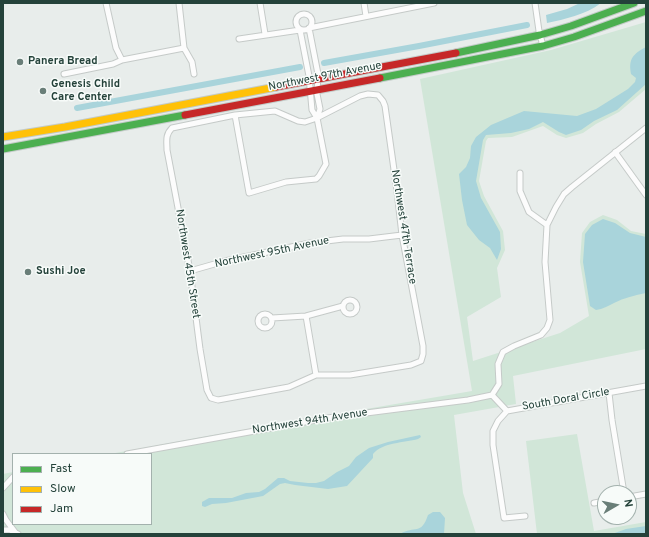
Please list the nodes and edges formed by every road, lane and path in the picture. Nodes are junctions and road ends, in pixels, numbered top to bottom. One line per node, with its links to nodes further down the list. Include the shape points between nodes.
1 (106, 3): 17 (street, via 116,48)
2 (179, 3): 16 (street)
3 (260, 3): 12 (street)
4 (364, 3): 9 (street)
5 (434, 3): 9 (street)
6 (634, 3): 13 (street, Northwest 97th Avenue)
7 (535, 6): 13 (street)
8 (646, 10): 15 (street, Northwest 97th Avenue)
9 (366, 16): 10 (street)
10 (310, 28): 11 (street); 11 (street, via 312,20 304,14 299,15 296,20 296,26); 20 (street)
11 (300, 30): 12 (street); 21 (street)
12 (266, 34): 14 (street)
13 (540, 35): 15 (street); 20 (street, Northwest 97th Avenue)
14 (239, 39)
15 (543, 46): 22 (street, Northwest 97th Avenue)
16 (184, 48): 17 (street); 19 (street, via 192,62)
17 (122, 60): 18 (street)
18 (64, 74)
19 (194, 74)
20 (318, 79): 21 (street, Northwest 97th Avenue); 22 (street)
21 (309, 81): 22 (street); 26 (street, Northwest 97th Avenue)
22 (314, 90): 24 (street, via 312,110); 27 (street, Northwest 97th Avenue)
23 (235, 115): 24 (street, via 275,111 298,121 305,122); 24 (street, via 249,194 286,182 316,179 319,176 326,164); 33 (street, Northwest 45th Street, via 172,128 166,135)
24 (317, 118): 32 (street, Northwest 47th Terrace, via 360,96 378,95 383,101)
25 (646, 128): 28 (street)
26 (3, 137)
27 (3, 149)
28 (614, 152): 30 (street); 31 (street, via 564,194)
29 (520, 173): 31 (street, via 520,191 530,212)
30 (646, 195)
31 (547, 225): 40 (street, via 545,262 550,320 541,335 503,352 498,364 499,384)
32 (402, 234): 33 (street, Northwest 95th Avenue, via 310,243); 37 (street, Northwest 47th Terrace, via 423,346 421,361 350,375)
33 (190, 271): 37 (street, Northwest 45th Street, via 209,396 215,400 289,387)
34 (343, 306): 35 (street)
35 (306, 316): 36 (street); 37 (street)
36 (272, 318)
37 (316, 375)
38 (646, 386): 39 (street, South Doral Circle)
39 (609, 393): 41 (street, South Doral Circle); 44 (street)
40 (492, 395): 41 (street, South Doral Circle); 42 (street, Northwest 94th Avenue, via 327,418)
41 (507, 411): 49 (street, via 498,420 493,431 500,496 504,518)
42 (133, 453)
43 (12, 478): 45 (street)
44 (623, 485)
45 (3, 488)
46 (597, 502): 47 (street)
47 (594, 503)
48 (3, 514): 51 (street)
49 (525, 516)
50 (3, 530): 51 (street)
51 (16, 533)

